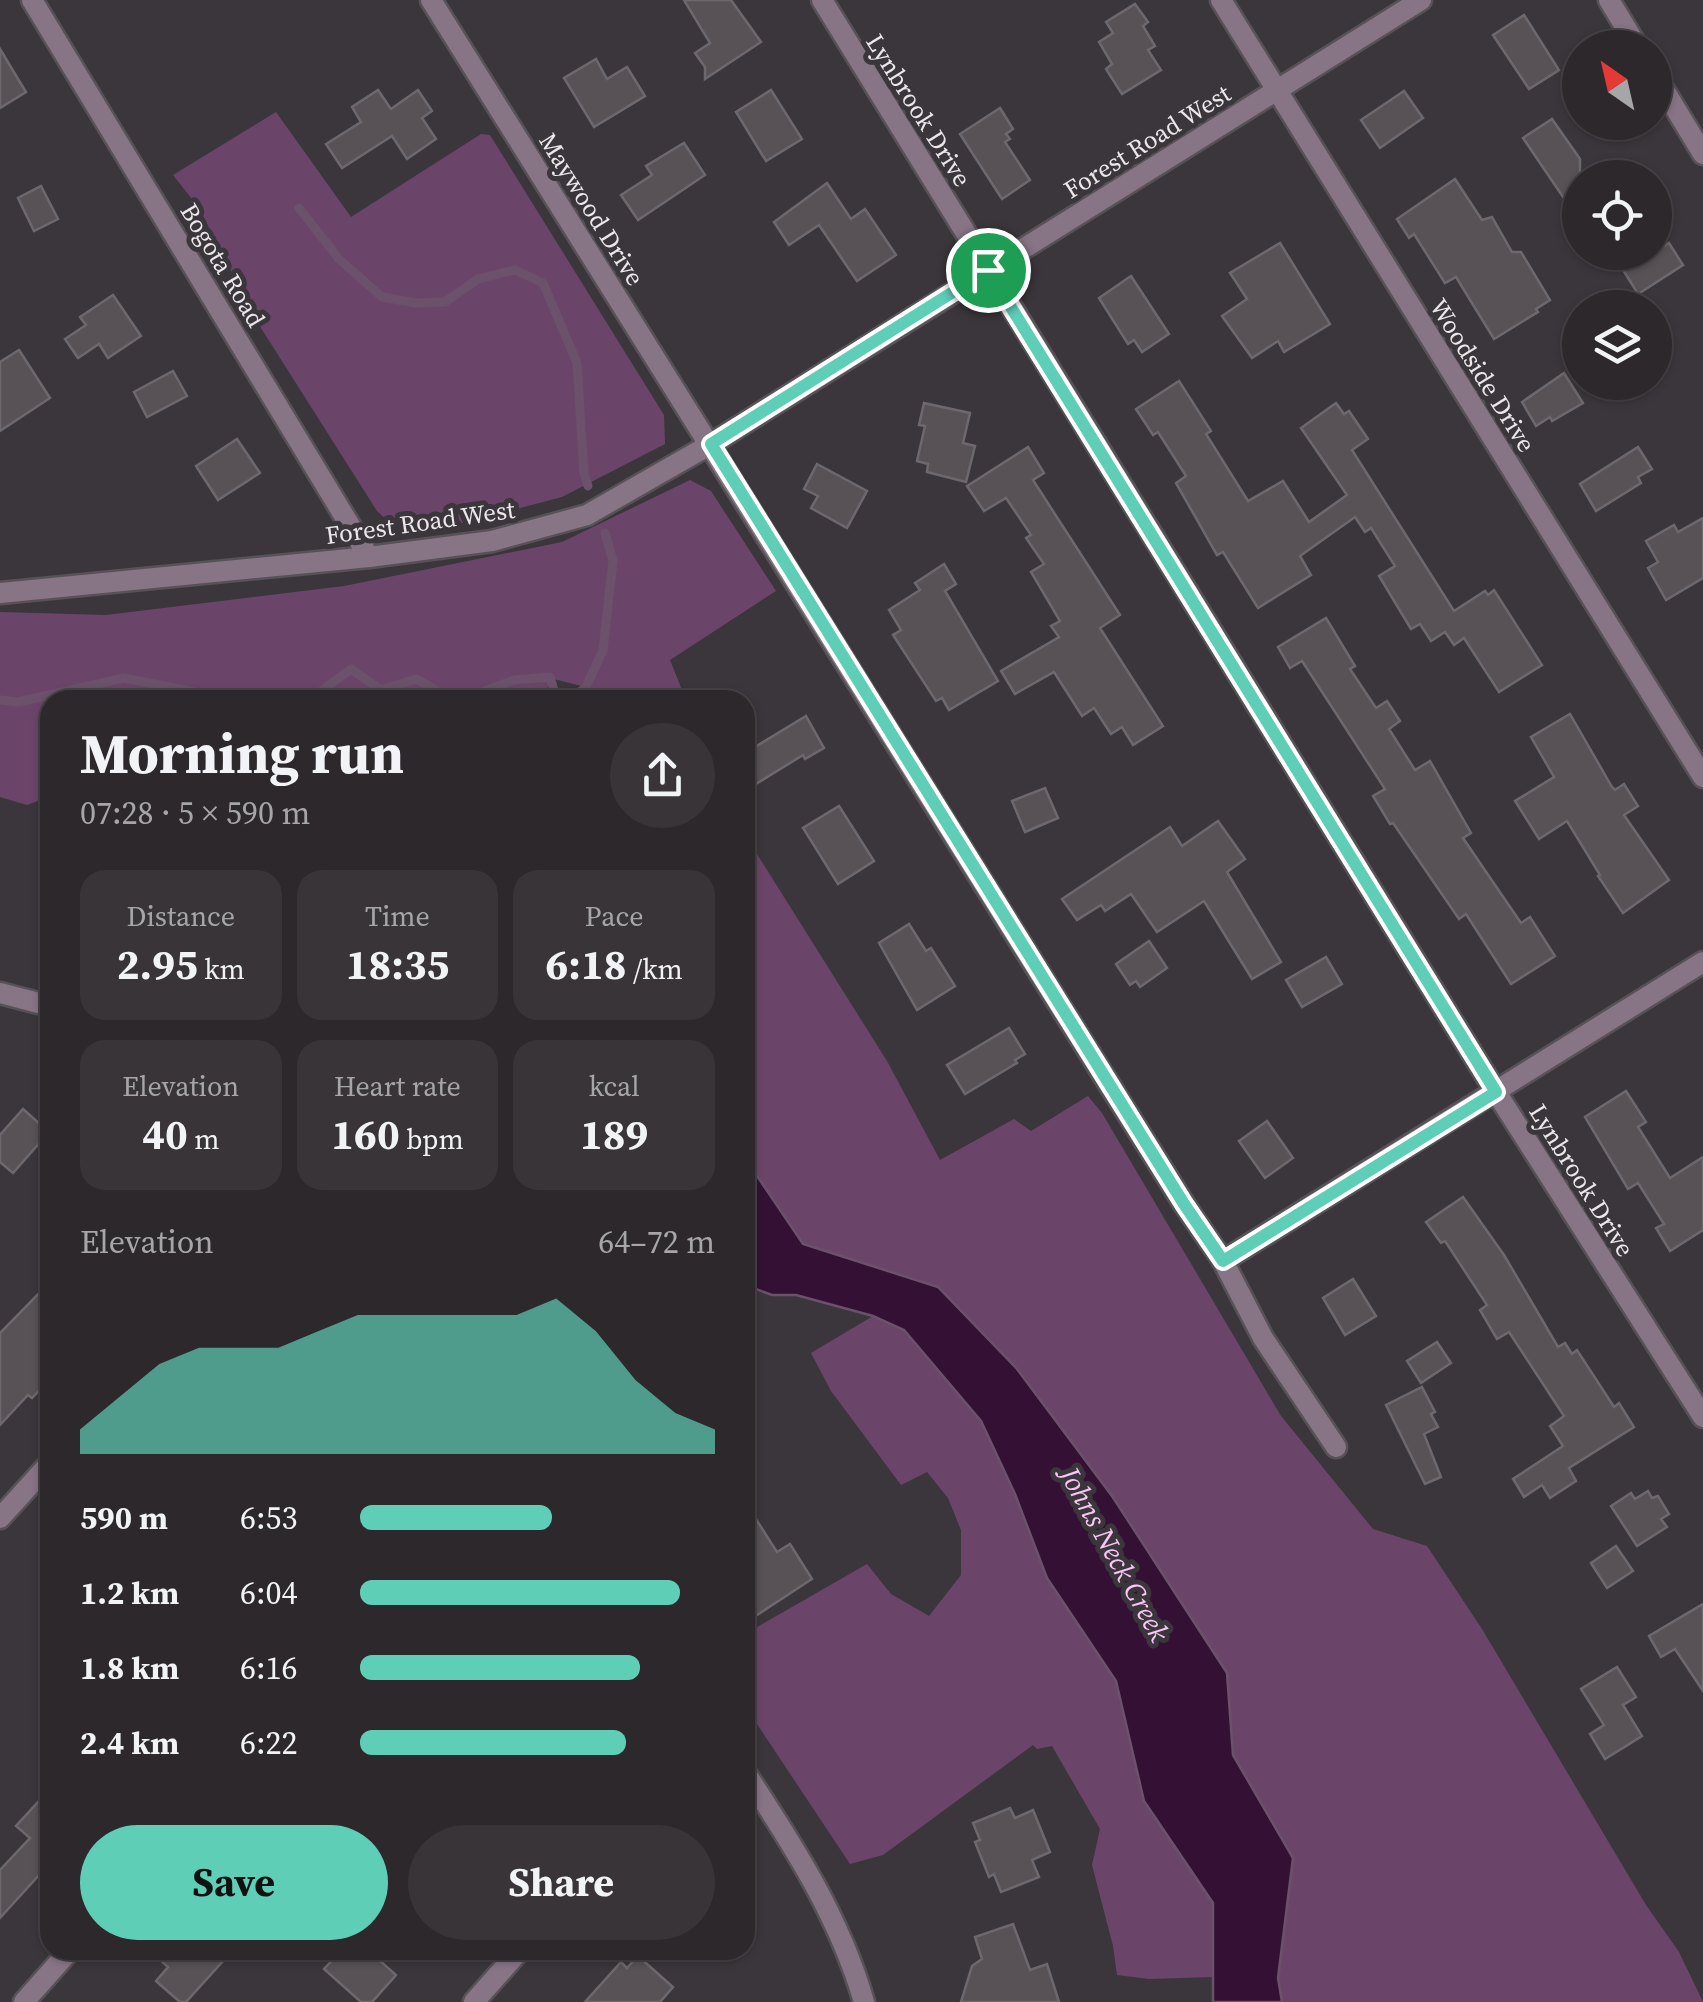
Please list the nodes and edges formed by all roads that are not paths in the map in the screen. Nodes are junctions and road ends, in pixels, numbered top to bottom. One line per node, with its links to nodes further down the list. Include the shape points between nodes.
1 (32, 0): 13 (street, Bogota Road)
2 (431, 0): 12 (street, Maywood Drive)
3 (822, 0): 11 (street, Lynbrook Drive)
4 (1221, 0): 8 (street, Woodside Drive)
5 (1421, 0): 8 (street, Forest Road West)
6 (1609, 0): 7 (street)
7 (1627, 30)
8 (1276, 90): 11 (street, Forest Road West); 15 (street, Woodside Drive)
9 (1672, 104): 10 (street)
10 (1703, 154)
11 (988, 270): 12 (street, Forest Road West); 19 (street, Lynbrook Drive)
12 (711, 444): 13 (street, Forest Road West, via 587,515 492,541); 20 (street, Maywood Drive)
13 (369, 557): 14 (street, Forest Road West)
14 (1, 591)
15 (1703, 777)
16 (1703, 962): 19 (street)
17 (0, 993): 18 (street)
18 (40, 1003)
19 (1496, 1092): 20 (street); 21 (street, Lynbrook Drive)
20 (1223, 1261): 22 (street, Maywood Drive, via 1263,1338)
21 (1703, 1417)
22 (1336, 1448)
23 (40, 1473): 24 (street)
24 (0, 1518)
25 (755, 1787): 30 (street, via 850,1952)
26 (61, 1960): 28 (street)
27 (511, 1960): 29 (street)
28 (24, 2002)
29 (474, 2002)
30 (864, 2002)

